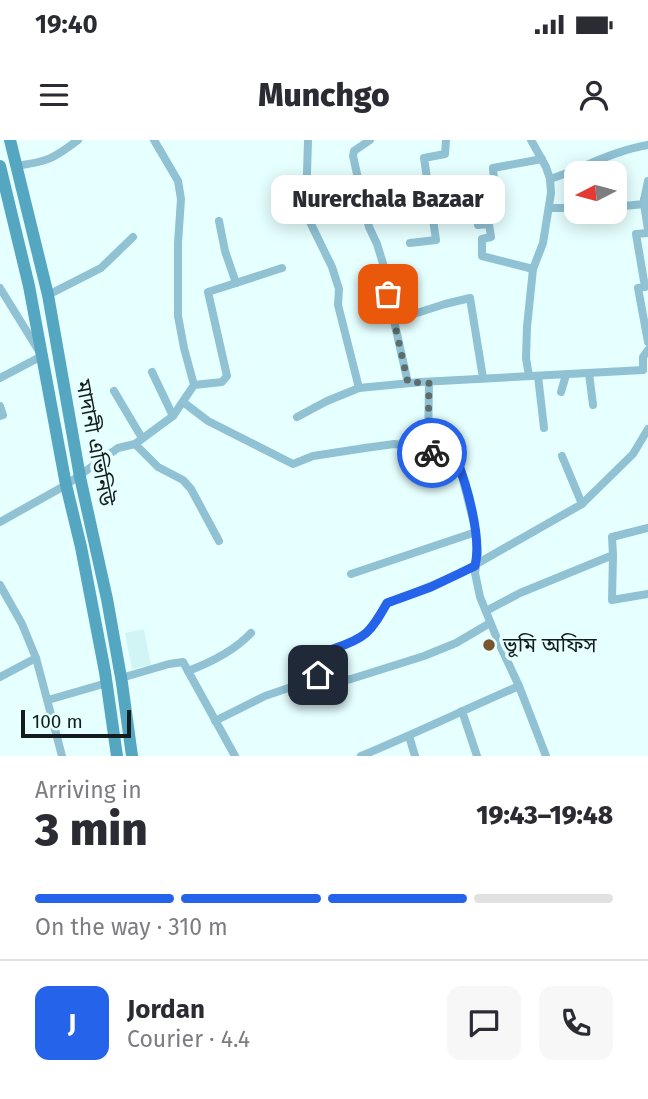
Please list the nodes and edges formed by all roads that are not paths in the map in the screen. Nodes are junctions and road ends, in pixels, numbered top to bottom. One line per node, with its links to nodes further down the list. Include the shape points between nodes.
1 (10, 140): 11 (main road, মাদানী এভিনিউ)
2 (78, 140): 11 (street, via 54,158)
3 (154, 140): 42 (street, via 178,181 181,199 178,316)
4 (308, 140): 43 (street, via 309,220 339,289 338,305)
5 (370, 140): 28 (street, via 353,156)
6 (446, 140): 22 (street, via 445,154 424,158 436,240)
7 (531, 140): 9 (street)
8 (648, 145): 12 (street, via 610,154)
9 (542, 159): 12 (street); 24 (street, via 493,168 494,180 454,182 458,215 476,214 478,225 489,225 491,237 482,239 482,256)
10 (0, 166): 18 (main road, মাদানী এভিনিউ)
11 (15, 166): 27 (main road, মাদানী এভিনিউ)
12 (550, 179): 16 (street)
13 (648, 181): 14 (street)
14 (646, 202): 15 (street); 20 (street)
15 (627, 205)
16 (549, 208): 17 (street); 24 (street)
17 (564, 208)
18 (5, 210): 31 (main road, মাদানী এভিনিউ, via 29,286)
19 (219, 221): 25 (street)
20 (648, 231): 29 (street, via 635,234 645,287 638,288)
21 (133, 237): 27 (street, via 101,268)
22 (410, 243)
23 (282, 268): 25 (street)
24 (533, 269): 36 (street)
25 (236, 283): 42 (street, via 208,292 228,376 222,382)
26 (0, 288): 31 (street)
27 (48, 295): 57 (main road, মাদানী এভিনিউ)
28 (395, 320): 39 (street, via 470,298); 41 (street)
29 (648, 342)
30 (648, 351): 34 (street, via 643,356)
31 (42, 356): 38 (street); 58 (main road, মাদানী এভিনিউ)
32 (152, 372): 49 (street)
33 (589, 373): 34 (street); 35 (street); 47 (street)
34 (645, 373)
35 (566, 375): 37 (street); 45 (street)
36 (528, 376): 37 (street); 39 (street)
37 (538, 376): 52 (street)
38 (0, 377)
39 (483, 378): 40 (street)
40 (429, 382): 41 (street); 55 (street)
41 (408, 383): 43 (street)
42 (194, 385): 46 (street)
43 (359, 388): 51 (street)
44 (114, 391): 54 (street)
45 (561, 392)
46 (183, 402): 49 (street); 55 (street, via 208,421 293,464 365,447)
47 (593, 405)
48 (0, 406): 50 (street, via 4,415)
49 (173, 415): 54 (street)
50 (0, 416)
51 (297, 417)
52 (544, 428)
53 (648, 429): 59 (street, via 633,454)
54 (138, 441): 57 (street, via 118,448); 63 (street, via 158,467 191,489)
55 (428, 448): 62 (street, via 431,453 454,454)
56 (562, 456): 59 (street)
57 (79, 477): 58 (street); 75 (main road, মাদানী এভিনিউ)
58 (66, 485): 60 (street); 77 (main road, মাদানী এভিনিউ)
59 (582, 505): 65 (street)
60 (0, 522)
61 (648, 528): 64 (street, via 612,537)
62 (476, 532): 65 (street); 66 (street)
63 (219, 541)
64 (613, 555): 68 (street, via 612,600); 69 (street)
65 (475, 566): 69 (street); 81 (street, via 387,603 374,626 357,641 333,649 333,668)
66 (351, 575)
67 (0, 585): 72 (street)
68 (648, 594)
69 (486, 611): 70 (street)
70 (490, 623): 76 (street, via 424,656); 78 (street)
71 (251, 633): 73 (street, via 221,657)
72 (36, 658): 74 (street); 79 (street)
73 (188, 671): 75 (street, via 183,662); 81 (street)
74 (0, 677)
75 (121, 678): 85 (main road, মাদানী এভিনিউ)
76 (335, 682)
77 (107, 683): 79 (street); 84 (main road, মাদানী এভিনিউ)
78 (519, 687): 80 (street); 90 (street)
79 (48, 700): 83 (street)
80 (461, 711): 82 (street); 89 (street)
81 (215, 721): 86 (street)
82 (409, 736): 87 (street); 88 (street)
83 (62, 756)
84 (117, 756)
85 (132, 756)
86 (235, 756)
87 (361, 756)
88 (415, 756)
89 (477, 756)
90 (546, 756)

